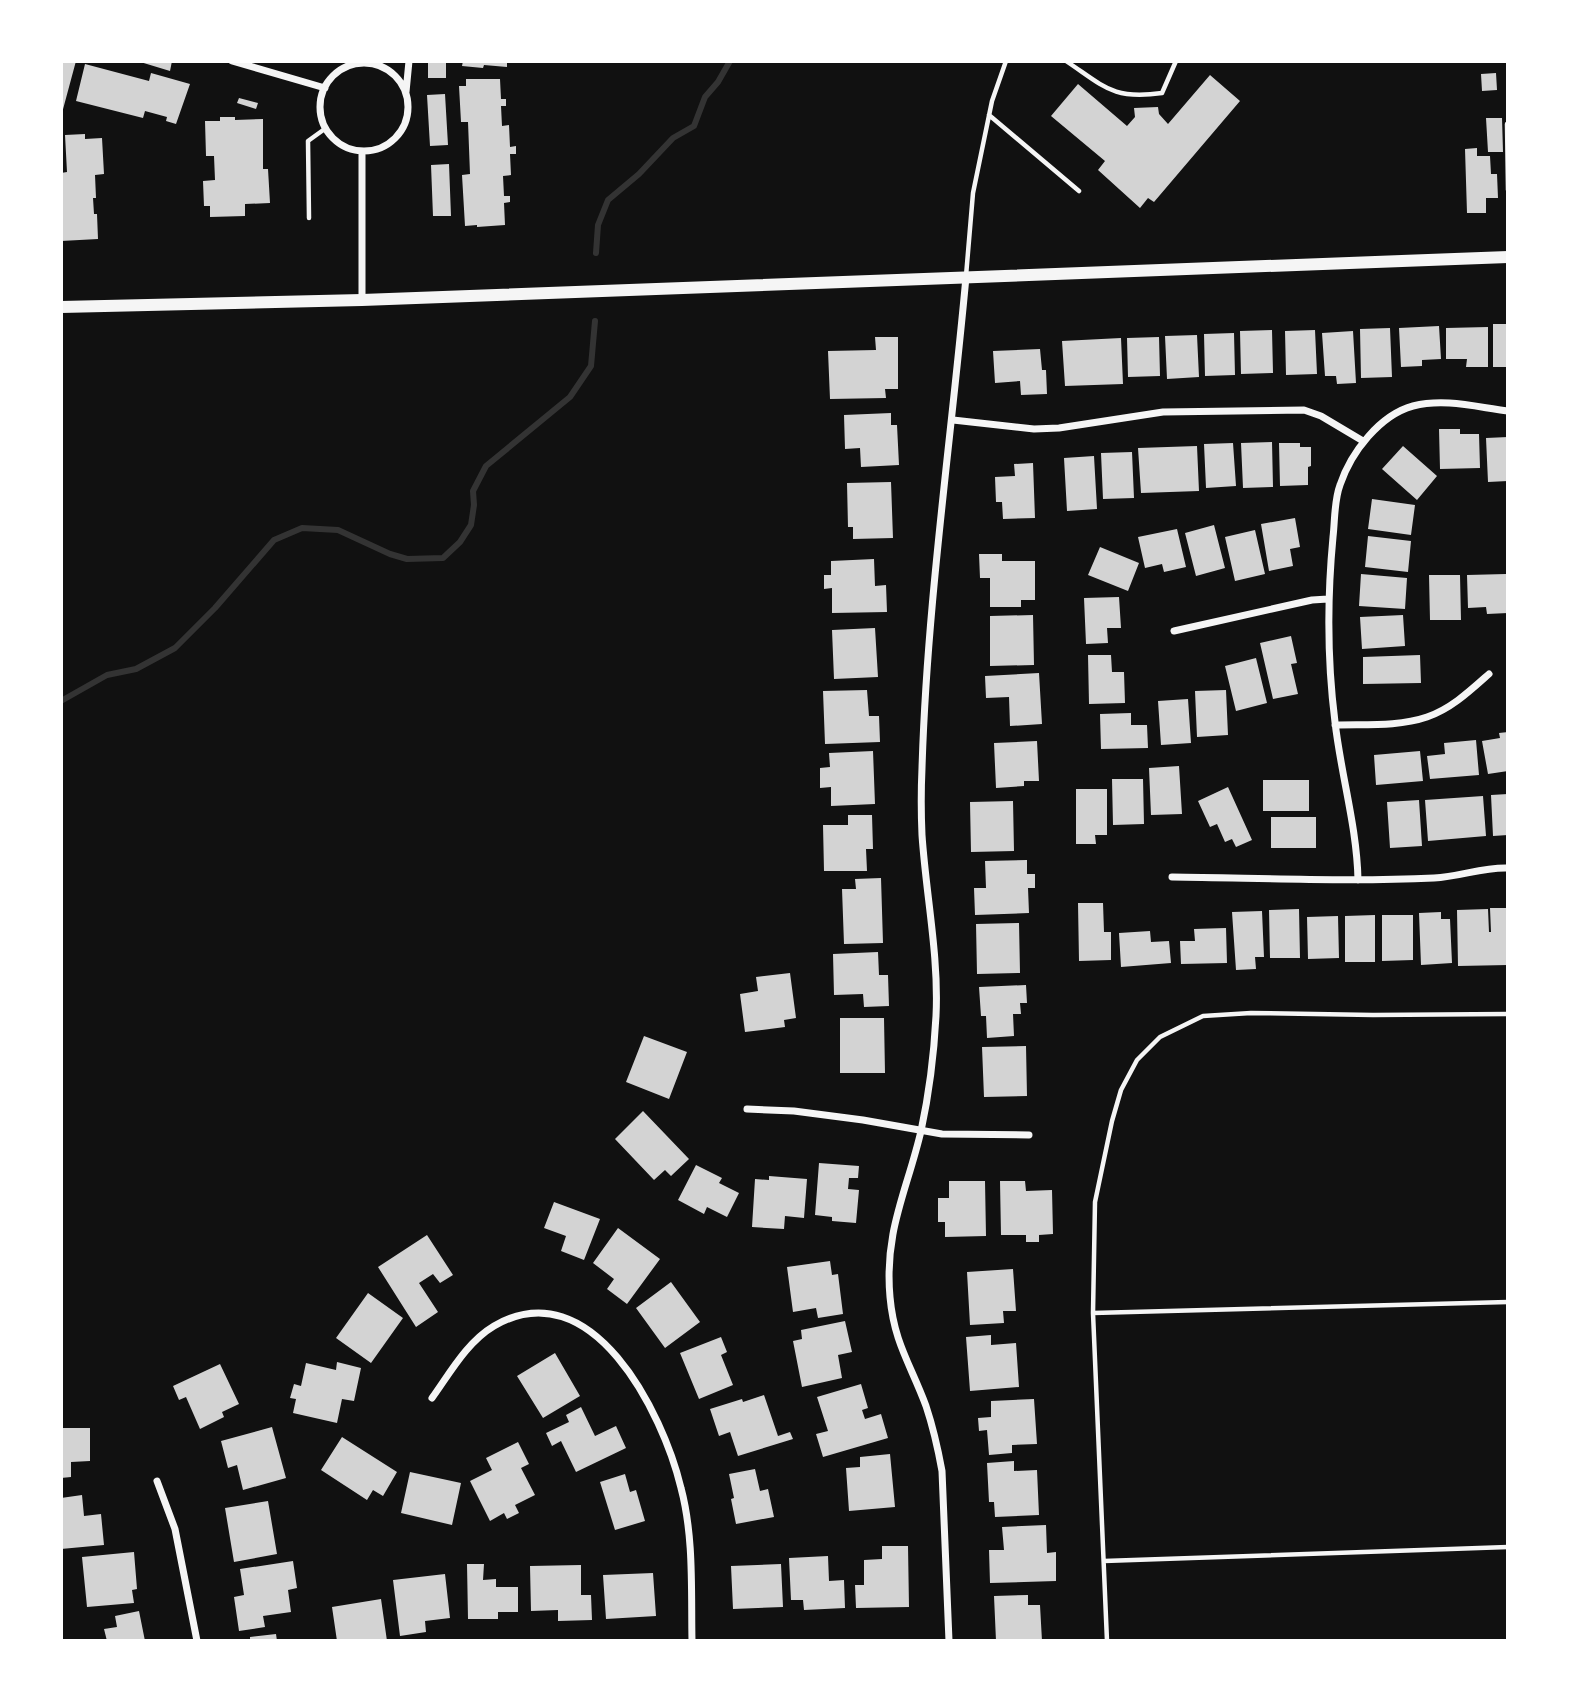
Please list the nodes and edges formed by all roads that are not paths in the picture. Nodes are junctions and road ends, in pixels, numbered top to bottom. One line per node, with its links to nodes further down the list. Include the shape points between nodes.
1 (232, 61): 6 (street)
2 (409, 61): 7 (street)
3 (1006, 61): 8 (lane)
4 (1066, 61): 5 (lane, via 1115,93 1137,96 1162,93)
5 (1176, 61)
6 (324, 88): 7 (street, via 345,67 359,63 388,69); 10 (street, via 321,115)
7 (406, 92): 11 (street, via 407,121 400,133 383,146)
8 (989, 115): 13 (lane); 16 (lane, via 973,193)
9 (1507, 124): 12 (lane)
10 (326, 128): 11 (street, via 335,140); 14 (lane, via 308,141)
11 (362, 151): 17 (street)
12 (1508, 190)
13 (1079, 191)
14 (309, 218)
15 (1508, 257): 16 (main road)
16 (966, 276): 17 (main road); 20 (street)
17 (362, 300): 18 (main road)
18 (61, 307)
19 (1508, 411): 21 (street, via 1426,403 1394,414)
20 (953, 420): 21 (street, via 1034,429 1163,412 1304,410); 31 (street, via 936,556 922,768 922,833 936,1015)
21 (1363, 441): 22 (street, via 1340,484)
22 (1328, 599): 23 (street); 25 (street)
23 (1174, 631)
24 (1489, 674): 25 (street, via 1447,708 1427,717)
25 (1335, 725): 28 (street)
26 (1508, 868): 28 (street, via 1438,878)
27 (1172, 877): 28 (street)
28 (1358, 880)
29 (1508, 1014): 34 (lane, via 1203,1016 1160,1037 1137,1060 1112,1121 1095,1202)
30 (747, 1109): 31 (street, via 794,1111)
31 (921, 1131): 32 (street); 41 (street, via 892,1230 890,1294 893,1324 938,1446)
32 (1029, 1135)
33 (1508, 1302): 34 (lane)
34 (1093, 1313): 38 (lane)
35 (432, 1398): 40 (street, via 478,1338 510,1318 536,1314 568,1319 610,1348 651,1408 682,1489 688,1525)
36 (157, 1481): 39 (street, via 175,1530)
37 (1508, 1547): 38 (lane)
38 (1104, 1561): 42 (lane)
39 (197, 1641)
40 (692, 1641)
41 (949, 1641)
42 (1108, 1641)

